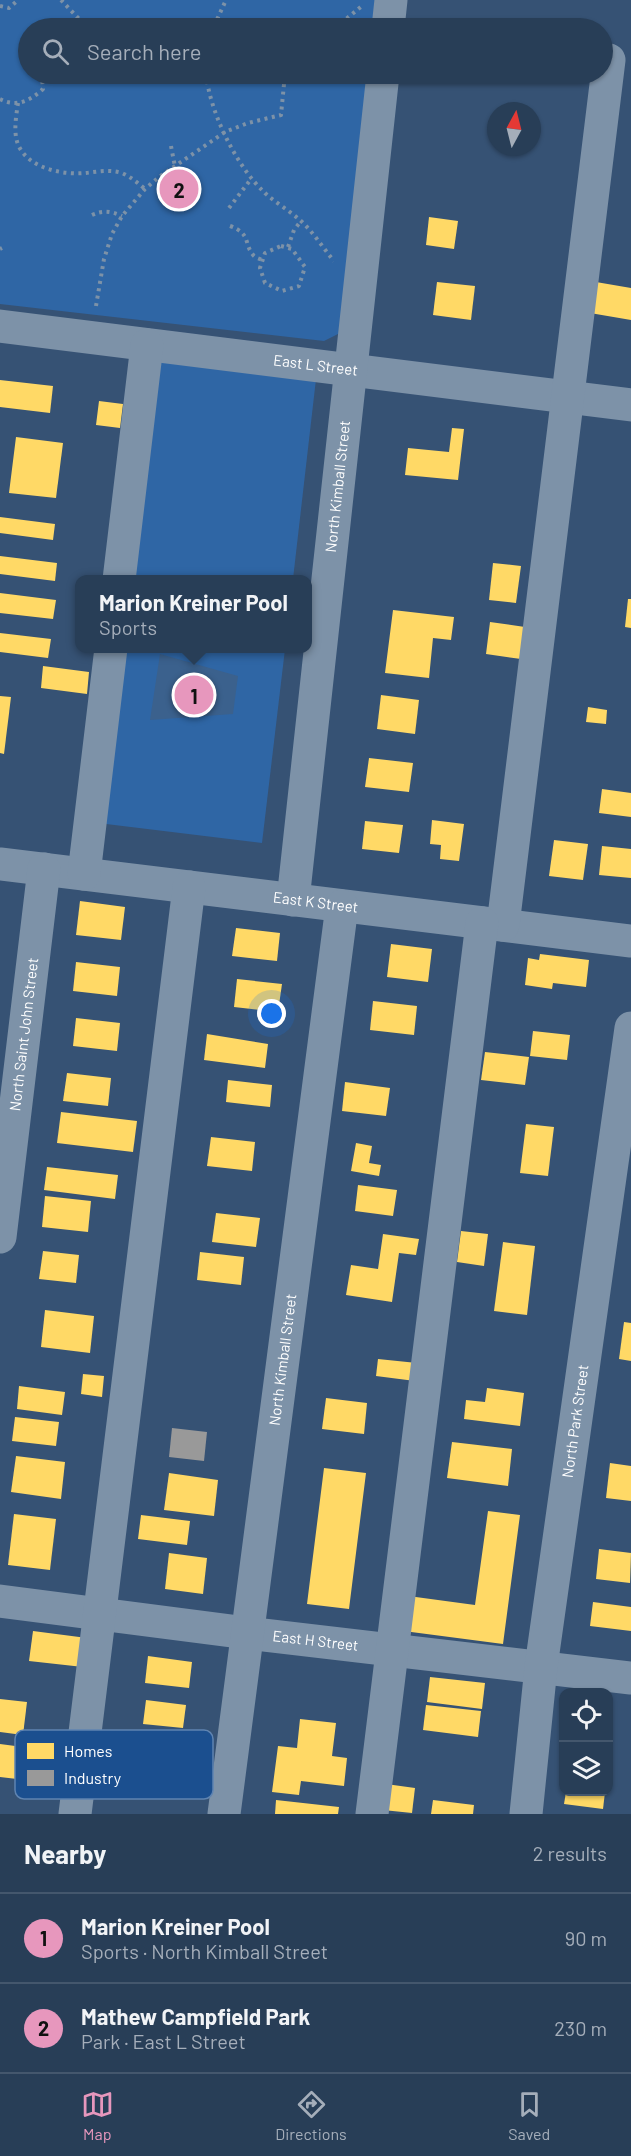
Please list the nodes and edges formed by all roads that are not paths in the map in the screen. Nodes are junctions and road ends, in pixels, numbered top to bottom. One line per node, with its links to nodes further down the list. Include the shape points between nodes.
1 (378, 2): 2 (street)
2 (384, 18)
3 (382, 84): 7 (street, North Kimball Street)
4 (611, 84): 8 (street)
5 (0, 326): 6 (street, East L Street)
6 (147, 345): 7 (street, East L Street); 10 (street)
7 (351, 371): 8 (street, East L Street); 16 (street, North Kimball Street)
8 (568, 397): 9 (street, East L Street); 18 (street)
9 (631, 405)
10 (119, 575)
11 (110, 653): 14 (street)
12 (0, 864): 13 (street, East K Street)
13 (44, 869): 14 (street, East K Street); 21 (street, North Saint John Street)
14 (84, 874): 15 (street, East K Street)
15 (189, 887): 16 (street, East K Street); 23 (street)
16 (293, 900): 17 (street, East K Street)
17 (342, 906): 18 (street, East K Street); 24 (street, North Kimball Street)
18 (493, 924): 19 (street, East K Street); 25 (street)
19 (631, 941)
20 (631, 1028): 26 (street, North Park Street)
21 (0, 1237)
22 (0, 1601): 23 (street, East H Street)
23 (100, 1614): 24 (street, East H Street); 28 (street)
24 (247, 1633): 25 (street, East H Street); 31 (street, North Kimball Street)
25 (392, 1650): 26 (street, East H Street); 32 (street)
26 (541, 1667): 27 (street, East H Street); 33 (street, North Park Street)
27 (631, 1678)
28 (86, 1730)
29 (77, 1799): 30 (street)
30 (75, 1814)
31 (224, 1814)
32 (372, 1814)
33 (525, 1814)

